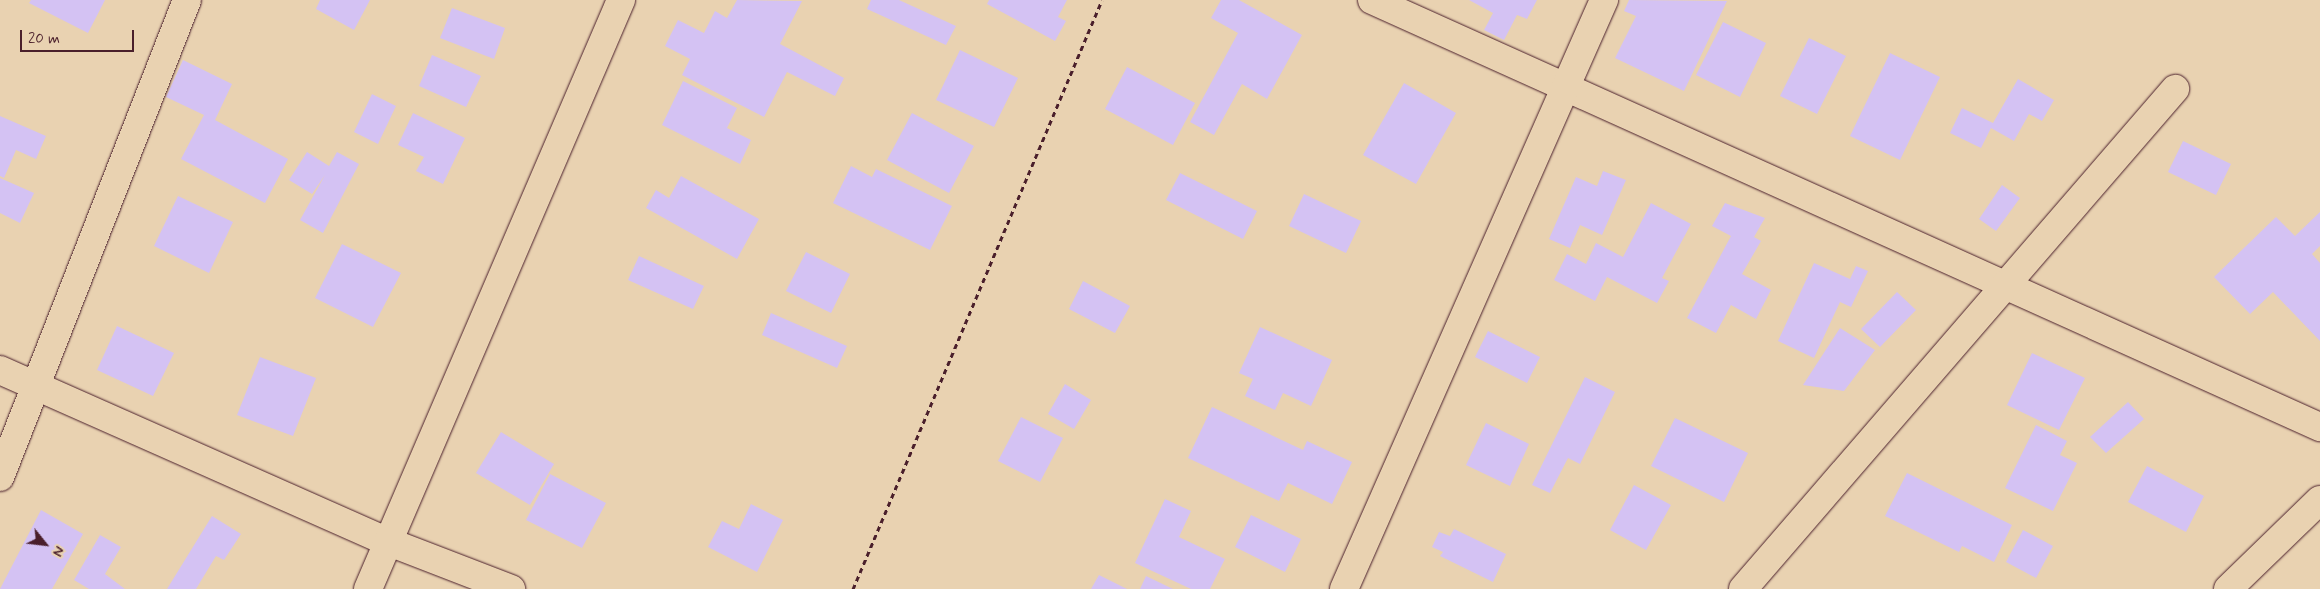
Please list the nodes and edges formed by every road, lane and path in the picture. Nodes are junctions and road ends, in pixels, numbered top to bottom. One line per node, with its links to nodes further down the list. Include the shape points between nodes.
1 (188, 0): 10 (street)
2 (621, 0): 14 (street)
3 (1102, 0): 17 (path)
4 (1372, 0): 6 (street)
5 (1604, 0): 6 (street)
6 (1564, 86): 8 (street); 18 (street)
7 (2175, 89): 8 (street)
8 (2006, 286): 11 (street); 19 (street)
9 (0, 370): 10 (street)
10 (36, 386): 12 (street); 14 (street)
11 (2320, 427)
12 (0, 477)
13 (2320, 500): 20 (street)
14 (389, 542): 15 (street); 16 (street)
15 (368, 589)
16 (511, 589)
17 (853, 589)
18 (1344, 589)
19 (1743, 589)
20 (2228, 589)

